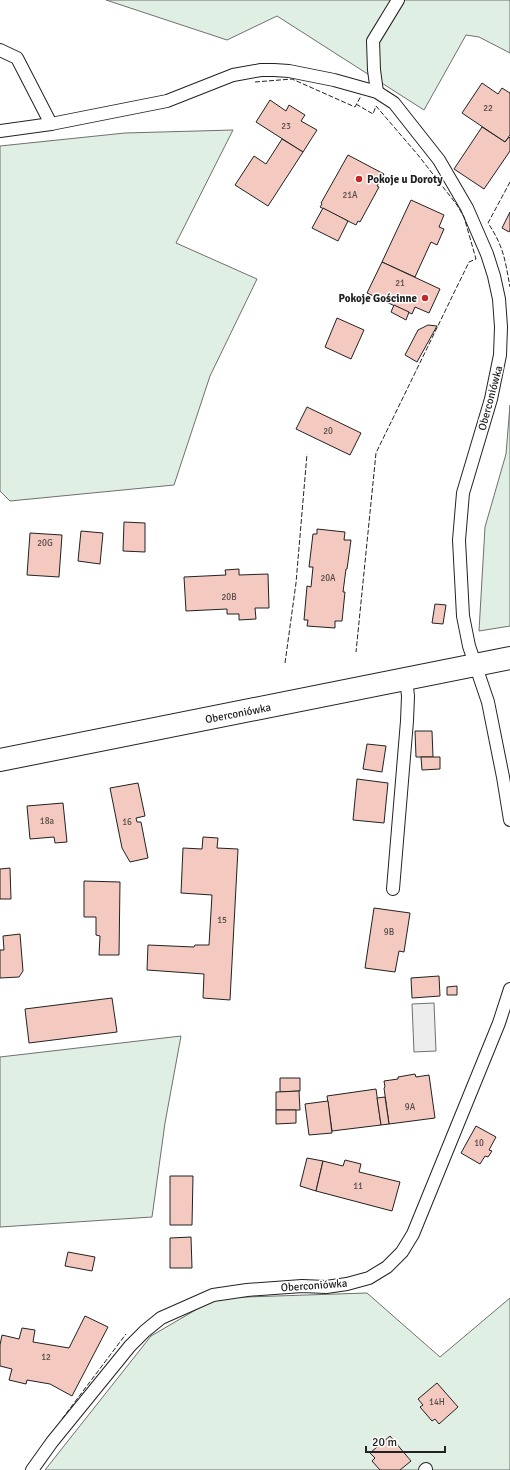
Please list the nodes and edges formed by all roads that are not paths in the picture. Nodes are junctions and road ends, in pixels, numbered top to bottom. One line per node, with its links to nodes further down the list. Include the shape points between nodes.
1 (398, 0): 3 (lane, via 374,41)
2 (0, 50): 4 (lane, via 17,58)
3 (377, 92): 4 (lane, Oberconiówka, via 289,71 261,70 233,75 167,101); 7 (lane, Oberconiówka, via 394,104 439,160 467,208 485,248 499,299 500,355 491,399 463,493 459,540 463,616)
4 (51, 124): 5 (lane, Oberconiówka)
5 (0, 131)
6 (510, 658): 7 (street, Oberconiówka)
7 (475, 666): 8 (street, Oberconiówka); 10 (lane, Oberconiówka, via 488,702)
8 (406, 679): 9 (street, Oberconiówka); 11 (lane, via 407,721)
9 (0, 760)
10 (510, 820)
11 (393, 888)
12 (510, 989): 13 (lane, Oberconiówka, via 500,1023 413,1234 402,1252 387,1267 369,1278 326,1287 302,1286 213,1295 161,1318 130,1346)
13 (32, 1470)

